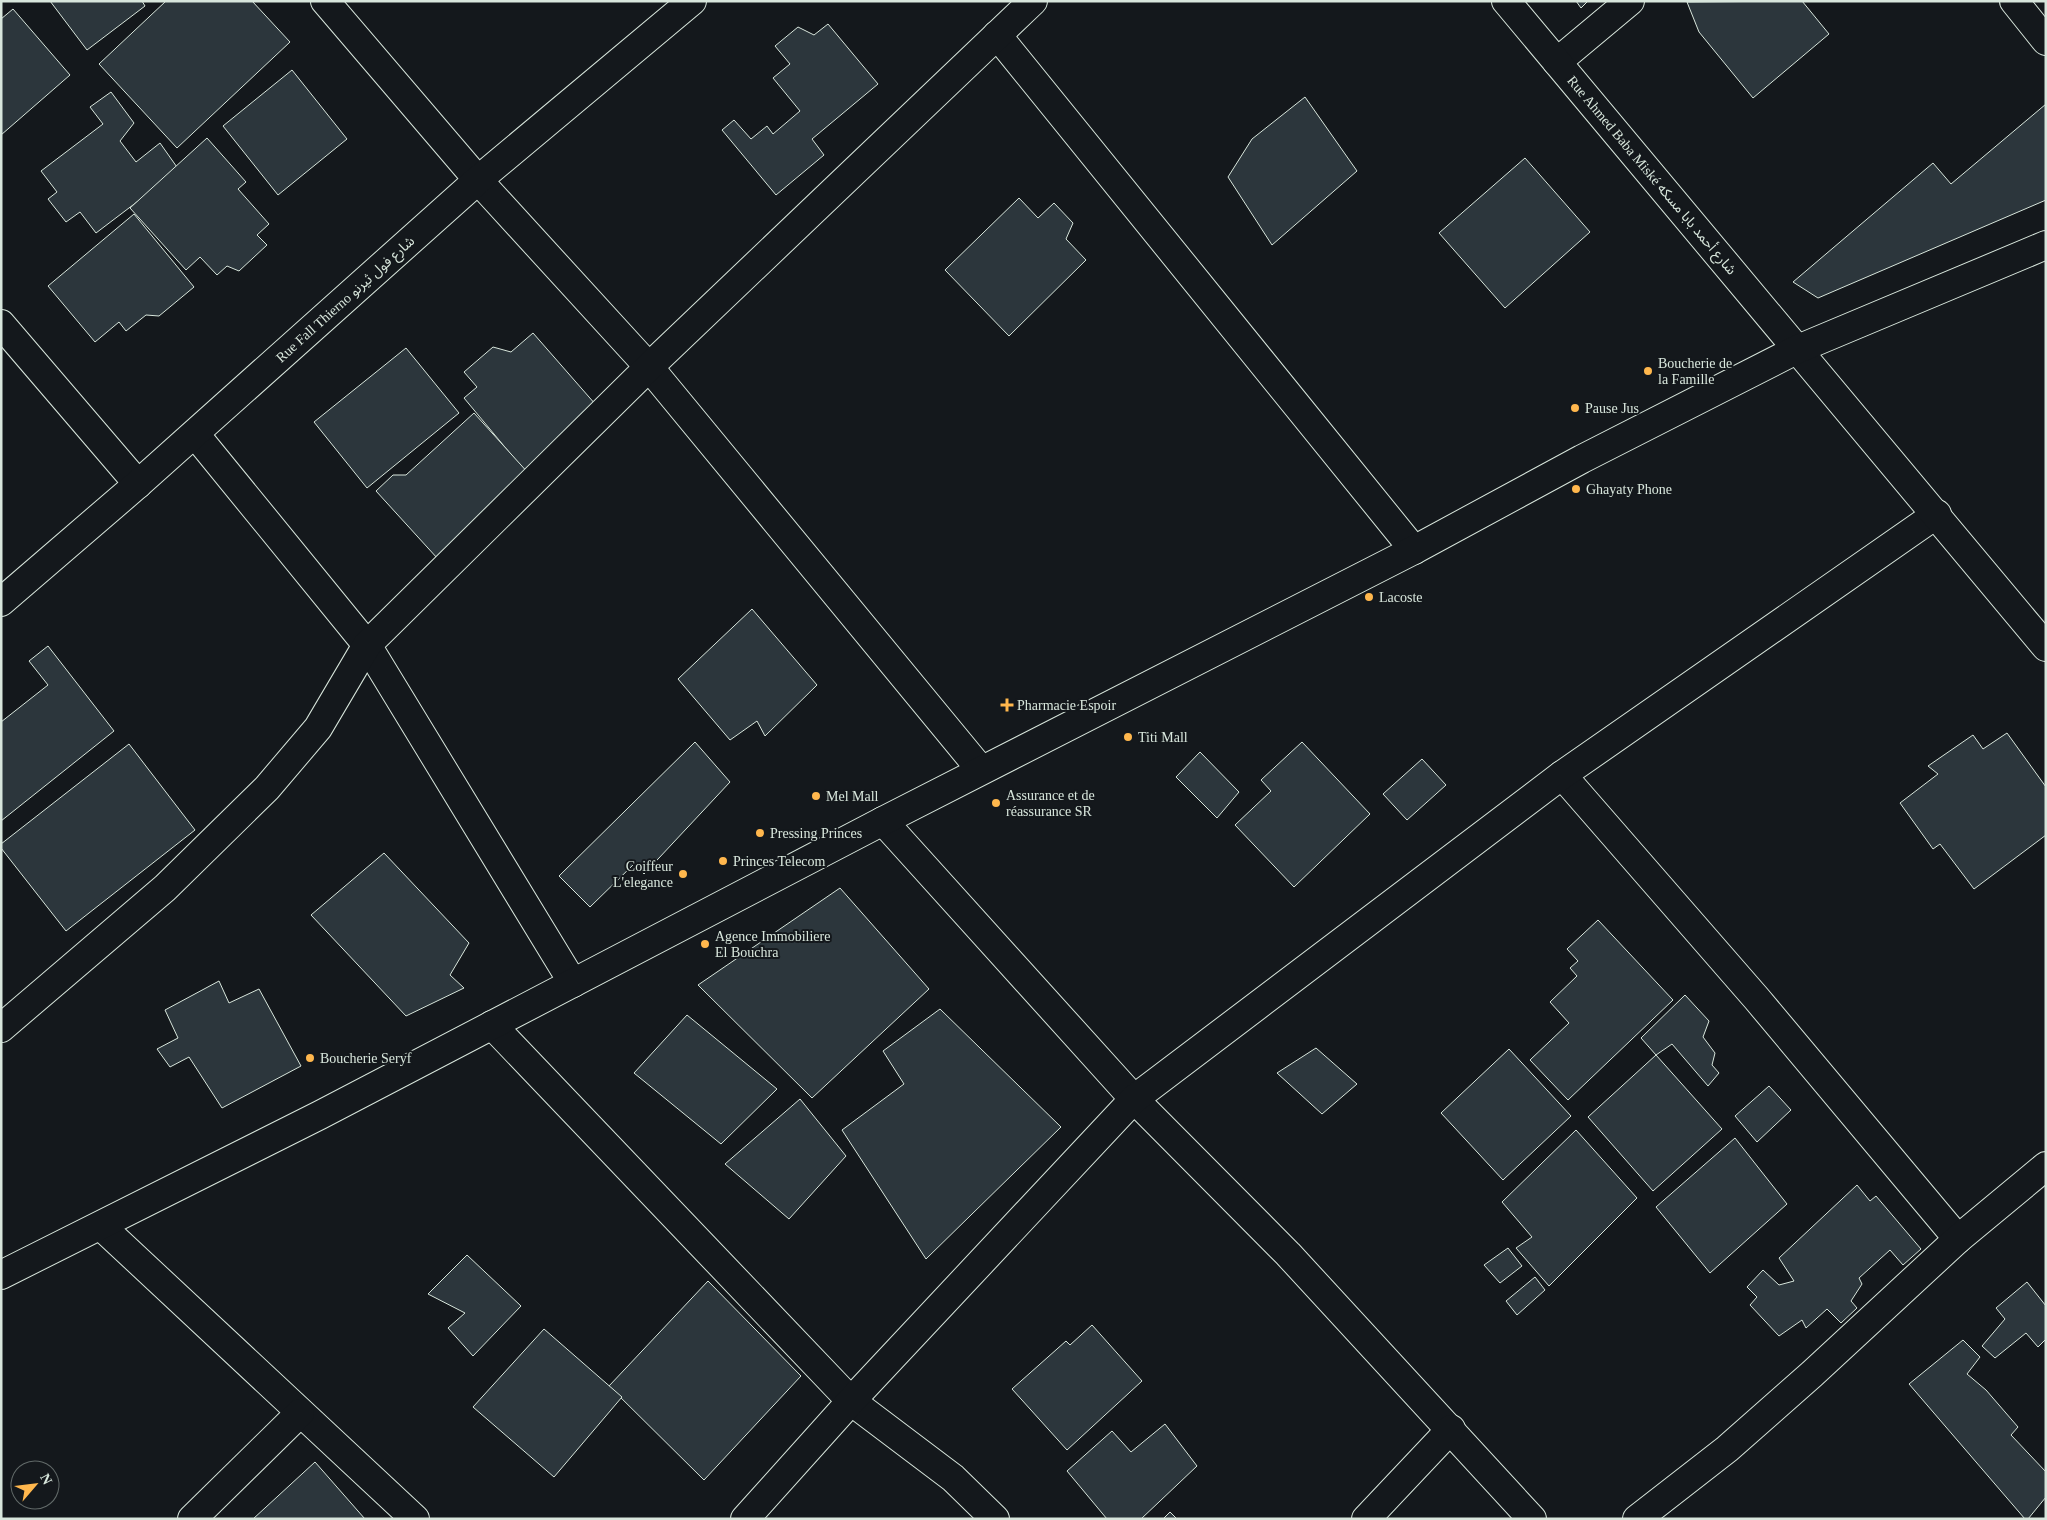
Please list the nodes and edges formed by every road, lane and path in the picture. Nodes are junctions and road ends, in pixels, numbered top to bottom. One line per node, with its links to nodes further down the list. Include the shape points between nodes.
1 (325, 1): 10 (street)
2 (692, 1): 10 (street, Rue Fall Thierno شارع فول ثيرنو)
3 (1033, 1): 7 (street)
4 (1506, 1): 9 (street, Rue Ahmed Baba Miské شارع أحمد بابا مسكه)
5 (1630, 1): 9 (street)
6 (2014, 1): 8 (street)
7 (997, 35): 14 (street); 18 (street)
8 (2046, 41)
9 (1558, 62): 13 (street, Rue Ahmed Baba Miské شارع أحمد بابا مسكه)
10 (478, 180): 14 (street); 15 (street, Rue Fall Thierno شارع فول ثيرنو)
11 (2046, 245): 13 (street)
12 (1, 324): 16 (street)
13 (1798, 349): 17 (street, Rue Ahmed Baba Miské شارع أحمد بابا مسكه); 18 (street, via 1582,459)
14 (649, 367): 20 (street); 22 (street)
15 (195, 434): 16 (street, Rue Fall Thierno شارع فول ثيرنو); 20 (street)
16 (138, 484): 19 (street, Rue Fall Thierno شارع فول ثيرنو)
17 (1937, 514): 21 (street, Rue Ahmed Baba Miské شارع أحمد بابا مسكه); 23 (street)
18 (1414, 550): 22 (street)
19 (1, 602)
20 (367, 645): 25 (street); 27 (street, via 318,728 267,788 165,888)
21 (2046, 647)
22 (981, 770): 24 (street)
23 (1562, 775): 28 (street); 31 (street, via 1757,999)
24 (883, 821): 25 (street); 28 (street)
25 (573, 983): 26 (street)
26 (492, 1025): 30 (street); 33 (street)
27 (1, 1028)
28 (1134, 1099): 33 (street); 35 (street, via 1288,1254)
29 (2046, 1166): 31 (street)
30 (101, 1226): 32 (street); 34 (street)
31 (1958, 1239): 42 (street, via 1727,1449)
32 (1, 1275)
33 (851, 1401): 38 (street); 39 (street, via 953,1478)
34 (300, 1413): 36 (street); 37 (street)
35 (1451, 1429): 40 (street); 41 (street)
36 (192, 1519)
37 (415, 1519)
38 (744, 1519)
39 (995, 1519)
40 (1366, 1519)
41 (1532, 1519)
42 (1637, 1519)

